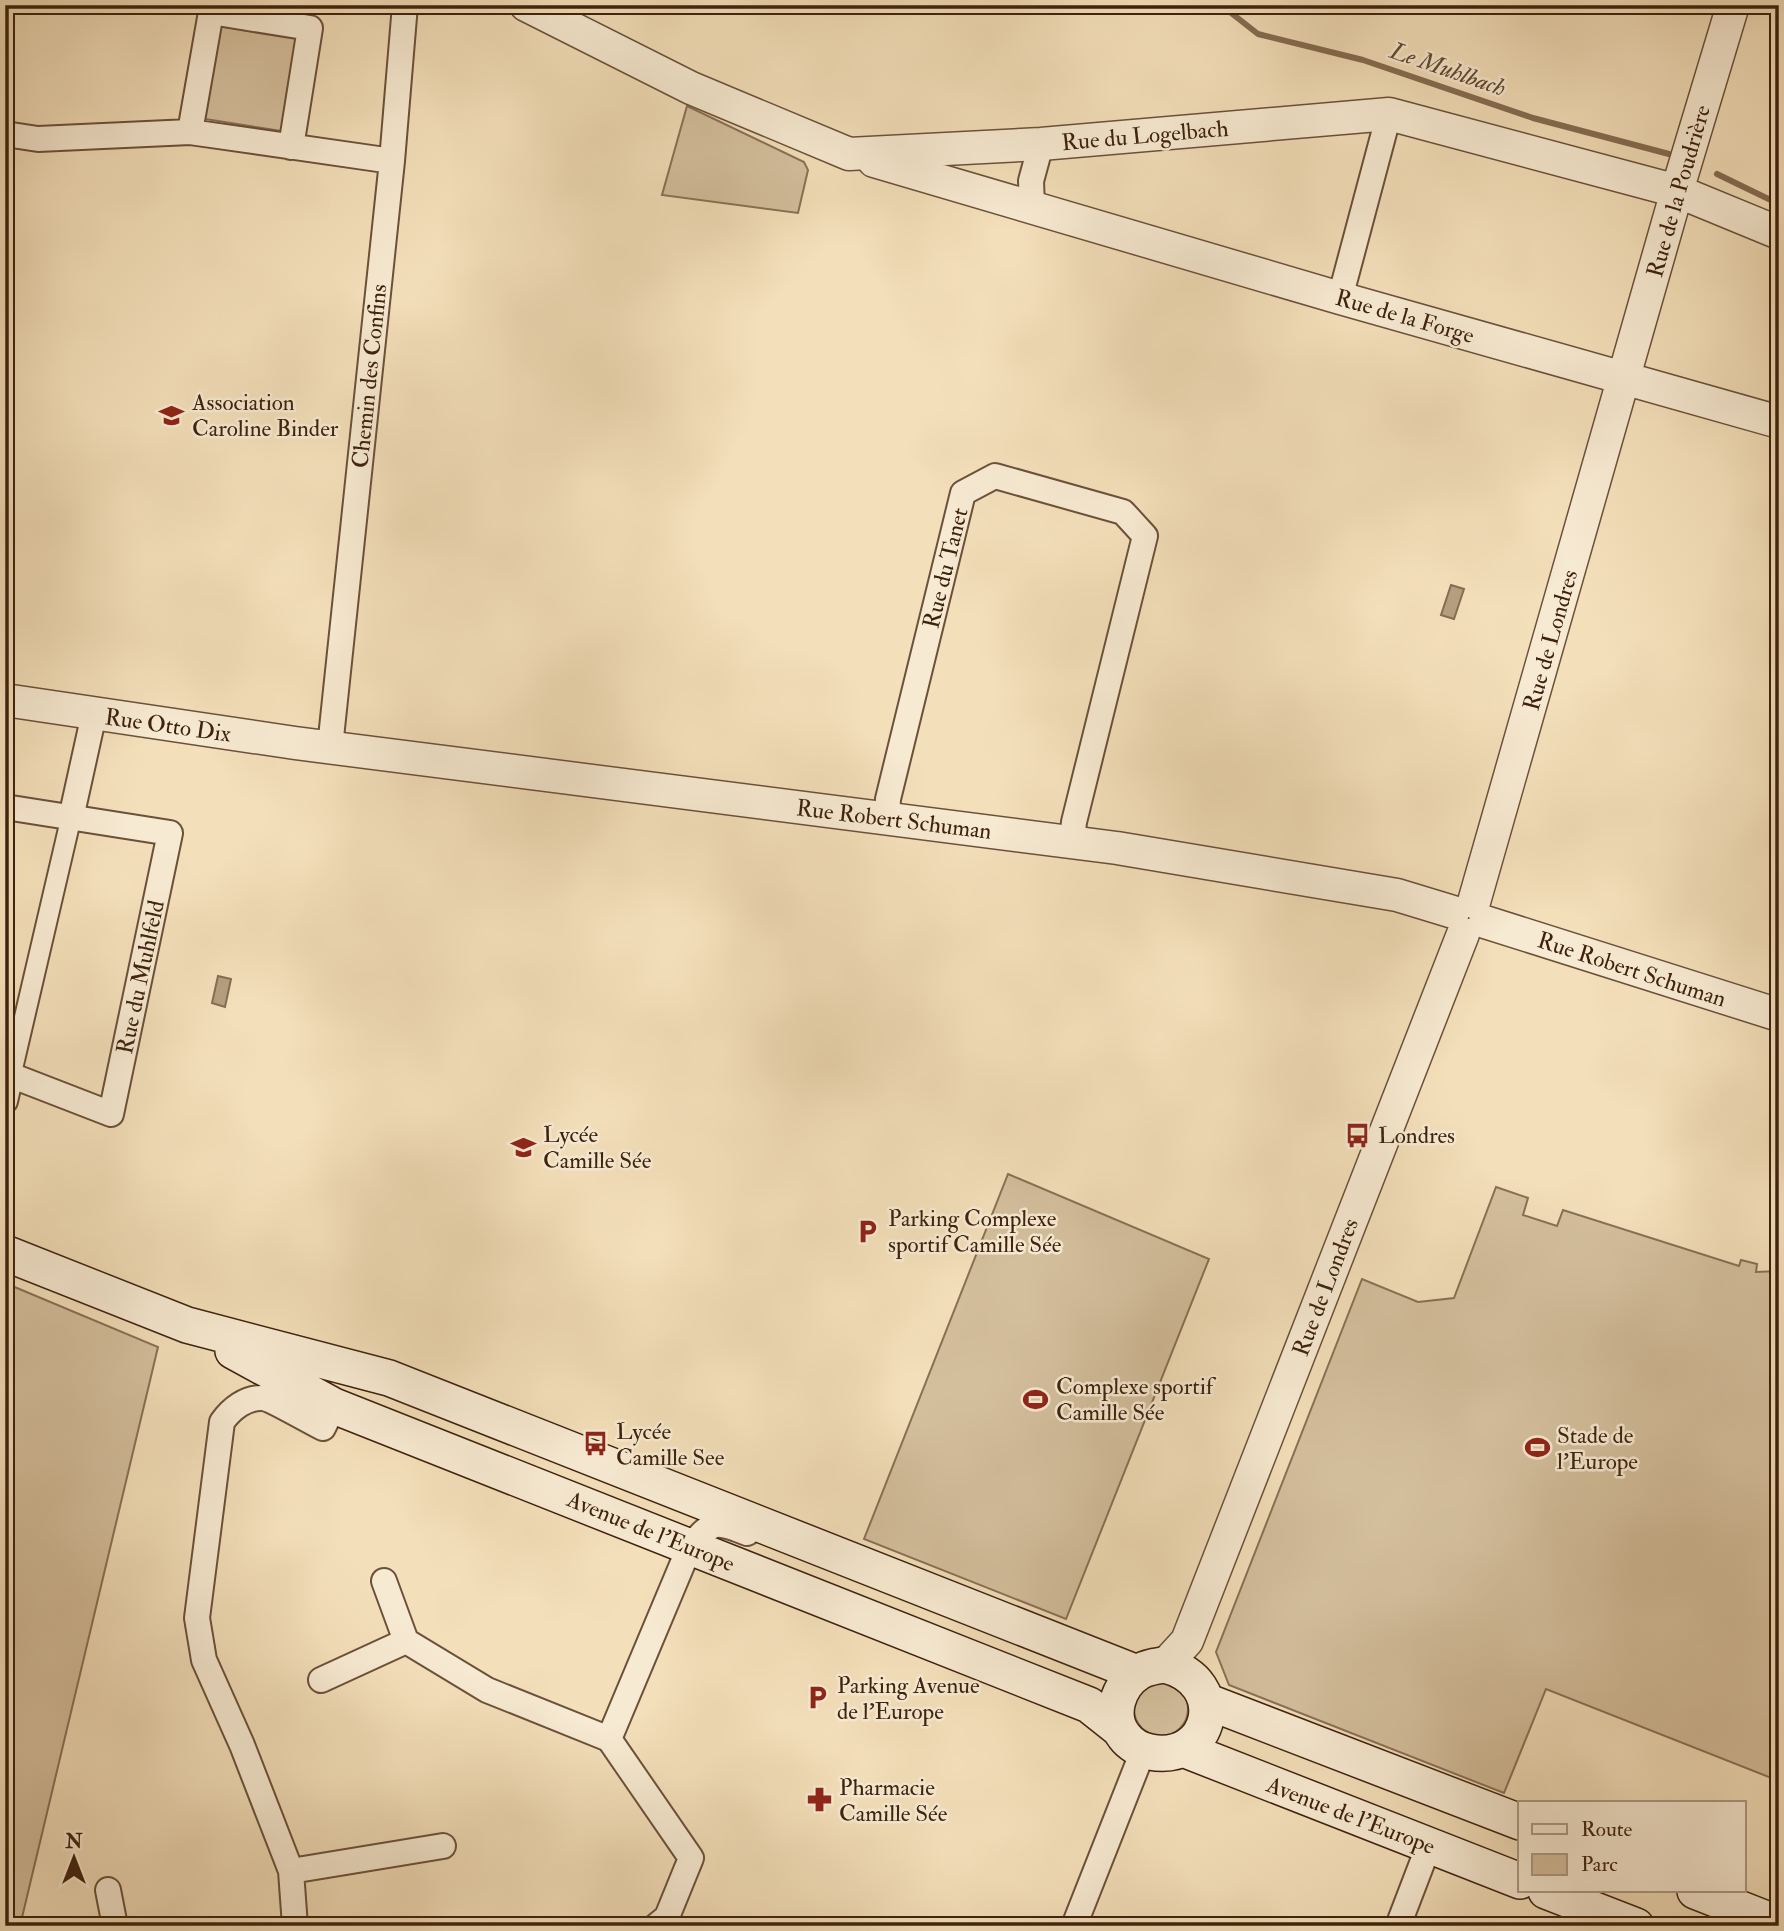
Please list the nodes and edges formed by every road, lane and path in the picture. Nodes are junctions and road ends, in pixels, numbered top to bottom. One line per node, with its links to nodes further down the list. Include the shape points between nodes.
1 (405, 5): 10 (street, Chemin des Confins)
2 (526, 5): 9 (street, Rue du Logelbach, via 691,88)
3 (1733, 5): 11 (street, Rue de la Poudrière)
4 (1389, 114): 7 (street, Rue du Logelbach); 11 (street, Rue du Logelbach); 14 (street)
5 (190, 132): 6 (street, via 38,139); 8 (street); 8 (street, via 211,12 310,28)
6 (5, 134)
7 (1041, 144): 9 (street, Rue du Logelbach); 12 (street, via 1031,181)
8 (291, 147): 10 (street)
9 (849, 154): 12 (street, Rue de la Forge)
10 (392, 161): 19 (street, Chemin des Confins)
11 (1677, 191): 13 (street, Rue du Logelbach); 15 (street, Rue de la Poudrière)
12 (1032, 206): 14 (street, Rue de la Forge)
13 (1779, 233)
14 (1340, 298): 15 (street, Rue de la Forge)
15 (1625, 377): 16 (street, Rue de la Forge); 24 (street, Rue de Londres)
16 (1779, 422)
17 (5, 700): 18 (street, Rue Otto Dix)
18 (94, 714): 19 (street, Rue Otto Dix); 21 (street)
19 (330, 747): 22 (street, Rue Robert Schuman)
20 (5, 807): 21 (street, Rue du Muhlfeld)
21 (71, 818): 26 (street); 26 (street, Rue du Muhlfeld, via 170,833 111,1114)
22 (887, 818): 23 (street, Rue Robert Schuman); 23 (street, Rue du Tanet, via 963,493 996,476 1123,512 1145,537)
23 (1072, 841): 24 (street, Rue Robert Schuman, via 1397,895)
24 (1469, 917): 25 (street, Rue Robert Schuman); 35 (street, Rue de Londres)
25 (1779, 1015)
26 (8, 1074): 27 (street)
27 (5, 1101)
28 (5, 1253): 29 (main road, Avenue de l'Europe)
29 (187, 1325): 30 (main road, Avenue de l'Europe); 32 (main road, Avenue de l'Europe, via 389,1378)
30 (334, 1406): 31 (main road, Avenue de l'Europe); 43 (street, via 323,1428 264,1398 240,1403 229,1411 222,1422 197,1618 204,1660)
31 (690, 1546): 32 (street, via 703,1530 722,1523 803,1554); 37 (street); 38 (main road, Avenue de l'Europe, via 1090,1705)
32 (832, 1553): 35 (main road, Avenue de l'Europe)
33 (384, 1581): 34 (street)
34 (406, 1641): 36 (street); 37 (street, via 487,1690)
35 (1177, 1671): 38 (main road, via 1127,1682 1115,1707); 39 (main road, via 1207,1712 1204,1727); 40 (main road, Avenue de l'Europe)
36 (321, 1680)
37 (608, 1739): 51 (street, via 691,1858 667,1917)
38 (1130, 1740): 39 (main road, via 1160,1754); 52 (street)
39 (1183, 1749): 41 (main road, Avenue de l'Europe)
40 (1518, 1821)
41 (1429, 1845): 44 (main road, Avenue de l'Europe); 53 (street)
42 (443, 1846): 43 (street)
43 (291, 1871): 50 (street)
44 (1518, 1880)
45 (108, 1890): 49 (street)
46 (1549, 1892): 54 (main road)
47 (1698, 1892): 48 (main road)
48 (1779, 1924)
49 (115, 1926)
50 (295, 1926)
51 (656, 1926)
52 (1074, 1926)
53 (1398, 1926)
54 (1636, 1926)

